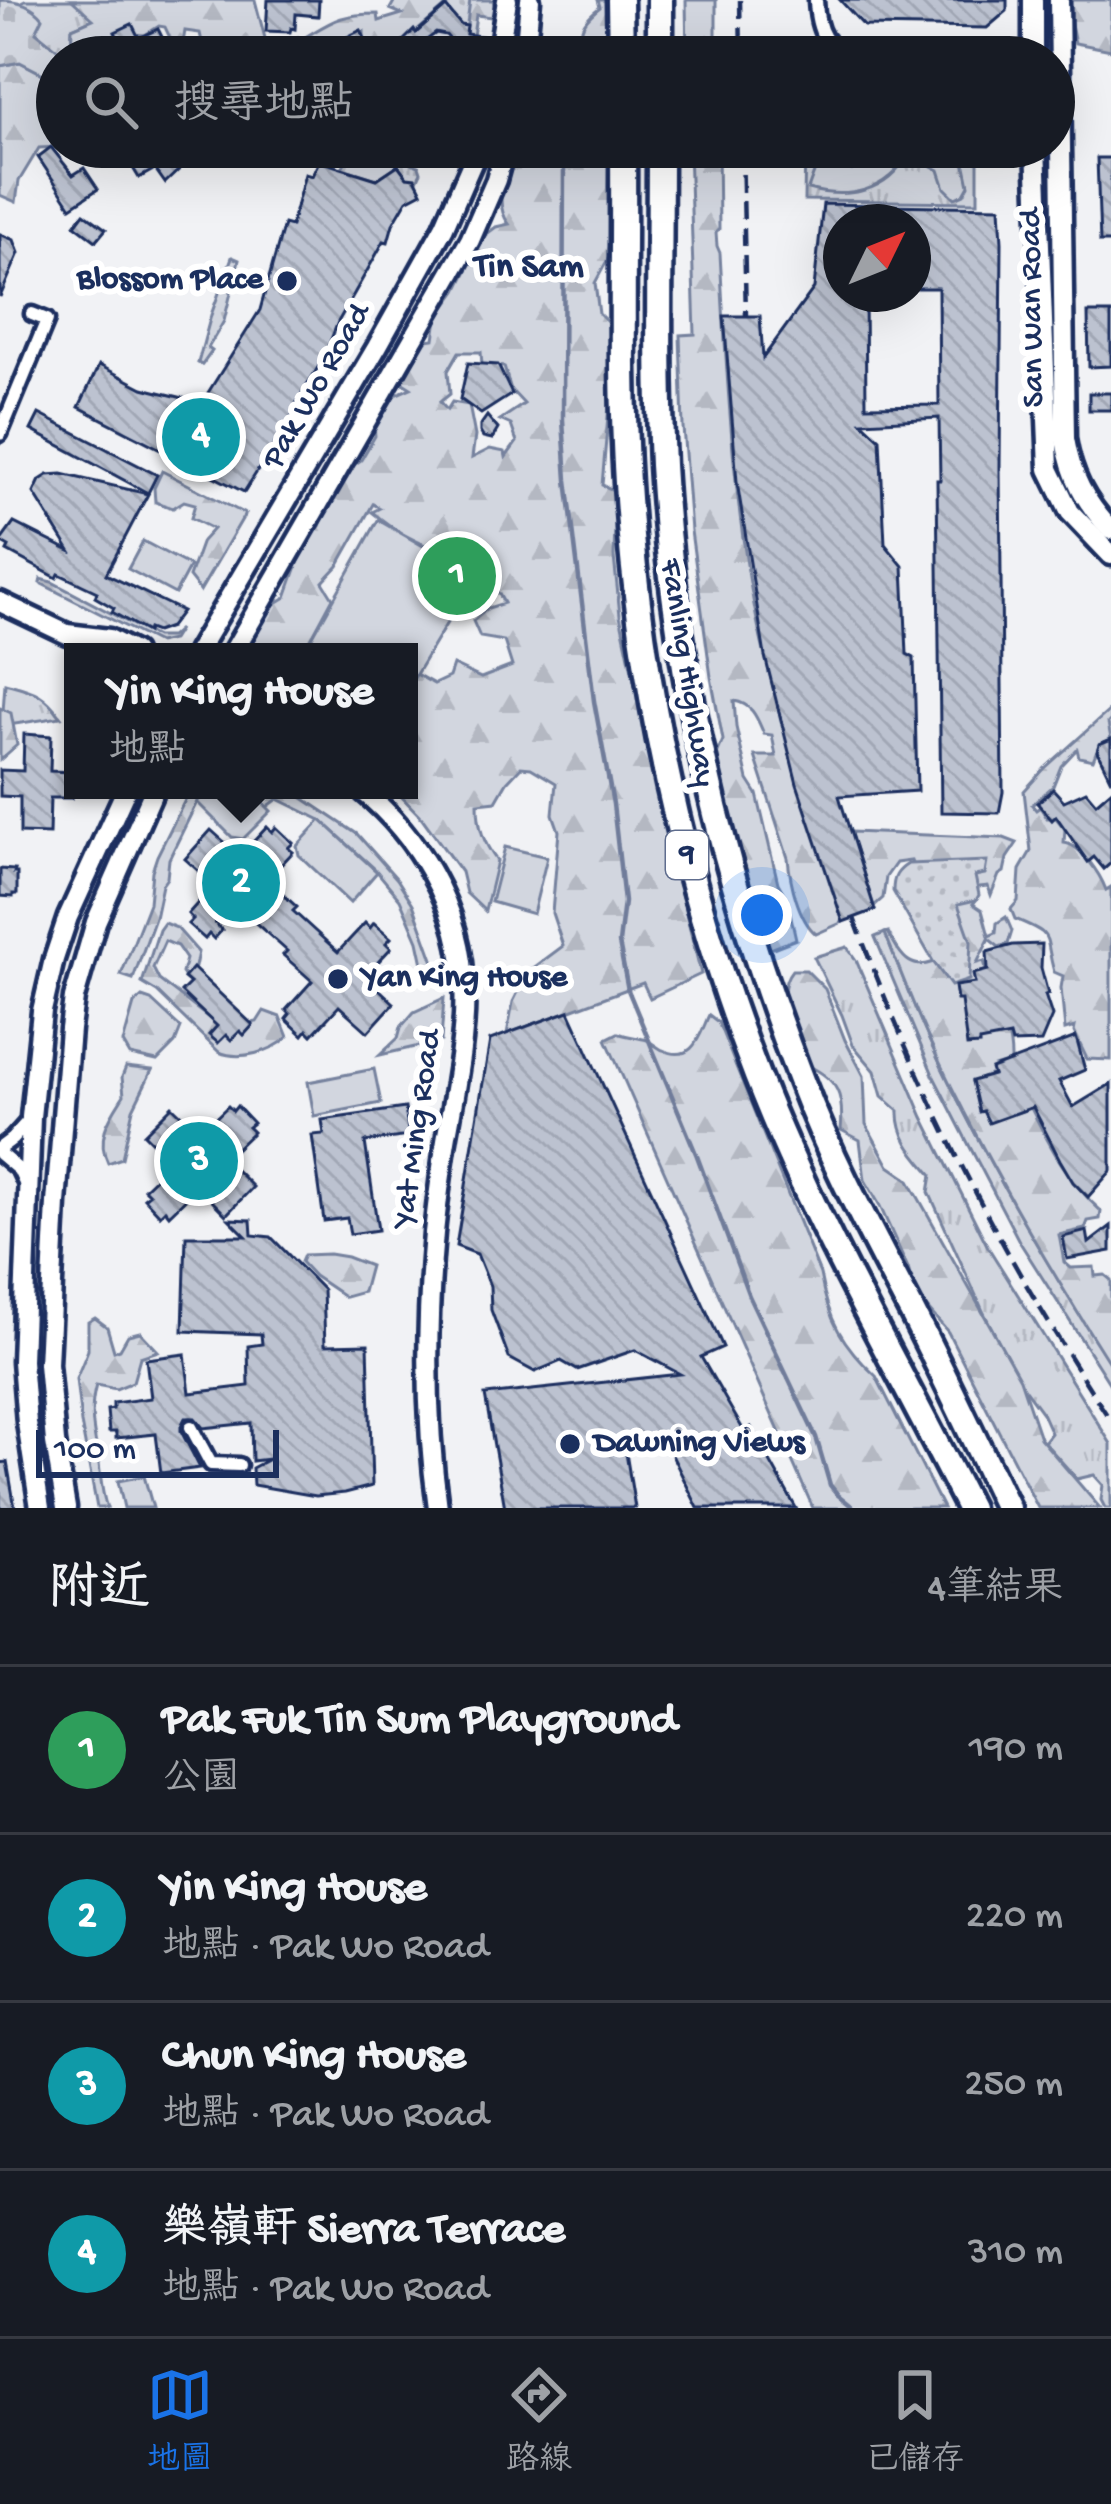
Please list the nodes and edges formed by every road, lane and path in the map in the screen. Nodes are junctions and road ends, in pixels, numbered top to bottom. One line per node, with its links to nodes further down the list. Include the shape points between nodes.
1 (507, 0): 8 (main road)
2 (530, 0): 9 (main road)
3 (620, 0): 10 (highway)
4 (660, 0): 11 (highway)
5 (816, 0): 12 (street)
6 (1033, 0): 13 (main road)
7 (1059, 0): 14 (main road, San Wan Road)
8 (501, 36)
9 (527, 36)
10 (621, 36)
11 (660, 36)
12 (823, 36)
13 (1034, 36)
14 (1058, 36)
15 (469, 168): 29 (main road, Pak Wo Road, via 373,355)
16 (500, 168): 30 (main road, Pak Wo Road, via 470,240)
17 (622, 168): 42 (highway, Fanling Highway / 9, via 627,485 641,636 684,845 732,1006 781,1132)
18 (660, 168): 43 (highway, Fanling Highway / 9, via 662,469 686,673 717,823 759,967 816,1117)
19 (1037, 168): 24 (main road, San Wan Road, via 1049,469 1070,512)
20 (1060, 168): 23 (main road, San Wan Road, via 1065,439 1075,479)
21 (32, 314): 22 (street, via 47,320)
22 (0, 434)
23 (1111, 530)
24 (1111, 555)
25 (0, 602): 26 (main road)
26 (67, 634): 27 (main road); 28 (main road)
27 (76, 643)
28 (117, 643)
29 (202, 643)
30 (238, 643)
31 (122, 799): 34 (main road, via 55,959)
32 (150, 799): 40 (main road, via 96,922 70,1029 48,1364)
33 (372, 799): 41 (main road, Yat Ming Road, via 429,868 465,973 430,1283 428,1414)
34 (32, 1117): 35 (street); 36 (main road)
35 (0, 1151): 36 (street)
36 (28, 1189): 39 (main road, via 22,1361)
37 (191, 1427): 38 (street, via 211,1464)
38 (239, 1466)
39 (40, 1508)
40 (66, 1508)
41 (438, 1508)
42 (969, 1508)
43 (1007, 1508)

